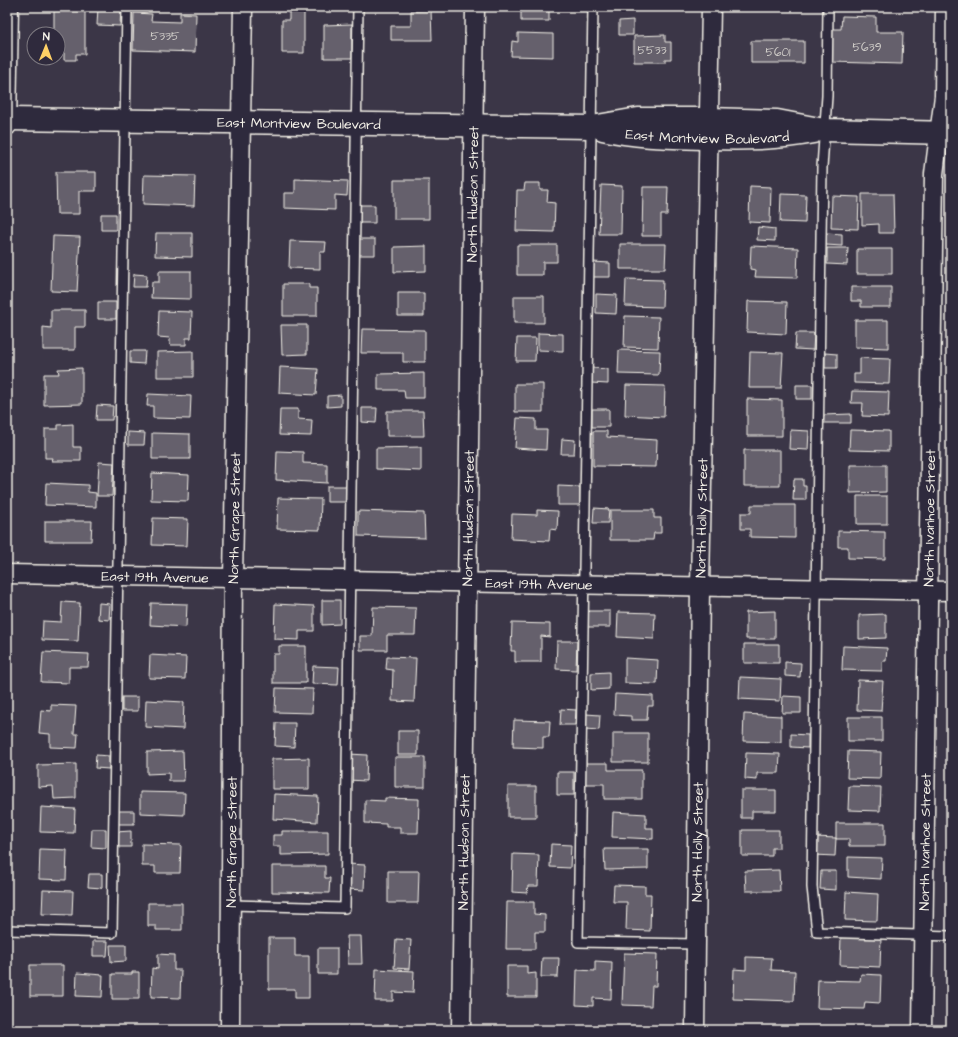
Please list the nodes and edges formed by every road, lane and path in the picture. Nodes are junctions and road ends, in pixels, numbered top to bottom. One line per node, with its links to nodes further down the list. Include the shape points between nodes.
1 (9, 7): 10 (street)
2 (127, 7): 11 (lane)
3 (243, 7): 12 (street, North Grape Street)
4 (358, 7): 13 (lane)
5 (476, 7): 15 (street, North Hudson Street)
6 (592, 7): 16 (lane)
7 (711, 7): 17 (street, North Holly Street)
8 (828, 7): 18 (lane)
9 (945, 7): 19 (street, North Ivanhoe Street)
10 (7, 119): 11 (street, East Montview Boulevard); 14 (street)
11 (126, 120): 12 (street, East Montview Boulevard); 21 (lane)
12 (241, 122): 13 (street, East Montview Boulevard); 22 (street, North Grape Street)
13 (356, 124): 15 (street, East Montview Boulevard); 23 (lane)
14 (7, 126)
15 (474, 126): 16 (street, East Montview Boulevard); 24 (street, North Hudson Street)
16 (592, 127): 17 (street, East Montview Boulevard, via 638,119); 25 (lane)
17 (708, 129): 18 (street, East Montview Boulevard, via 778,138); 26 (street, North Holly Street)
18 (824, 130): 19 (street, East Montview Boulevard); 27 (lane)
19 (945, 133): 28 (street, North Ivanhoe Street, via 934,174)
20 (7, 574): 21 (street, East 19th Avenue)
21 (119, 576): 22 (street, East 19th Avenue); 31 (lane, via 112,932)
22 (233, 578): 23 (street, East 19th Avenue); 30 (street, North Grape Street)
23 (350, 579): 24 (street, East 19th Avenue); 30 (lane, via 344,908)
24 (467, 582): 25 (street, East 19th Avenue); 36 (street, North Hudson Street)
25 (585, 584): 26 (street, East 19th Avenue); 34 (lane, via 578,942)
26 (700, 587): 27 (street, East 19th Avenue); 34 (street, North Holly Street)
27 (817, 589): 28 (street, East 19th Avenue); 32 (lane, via 812,886 818,932)
28 (928, 590): 29 (street, East 19th Avenue); 32 (street, North Ivanhoe Street)
29 (951, 591)
30 (231, 906): 35 (street, North Grape Street)
31 (7, 930)
32 (924, 935): 33 (lane); 38 (street, North Ivanhoe Street)
33 (951, 936)
34 (696, 944): 37 (street, North Holly Street)
35 (230, 1030)
36 (461, 1030)
37 (695, 1030)
38 (922, 1030)

